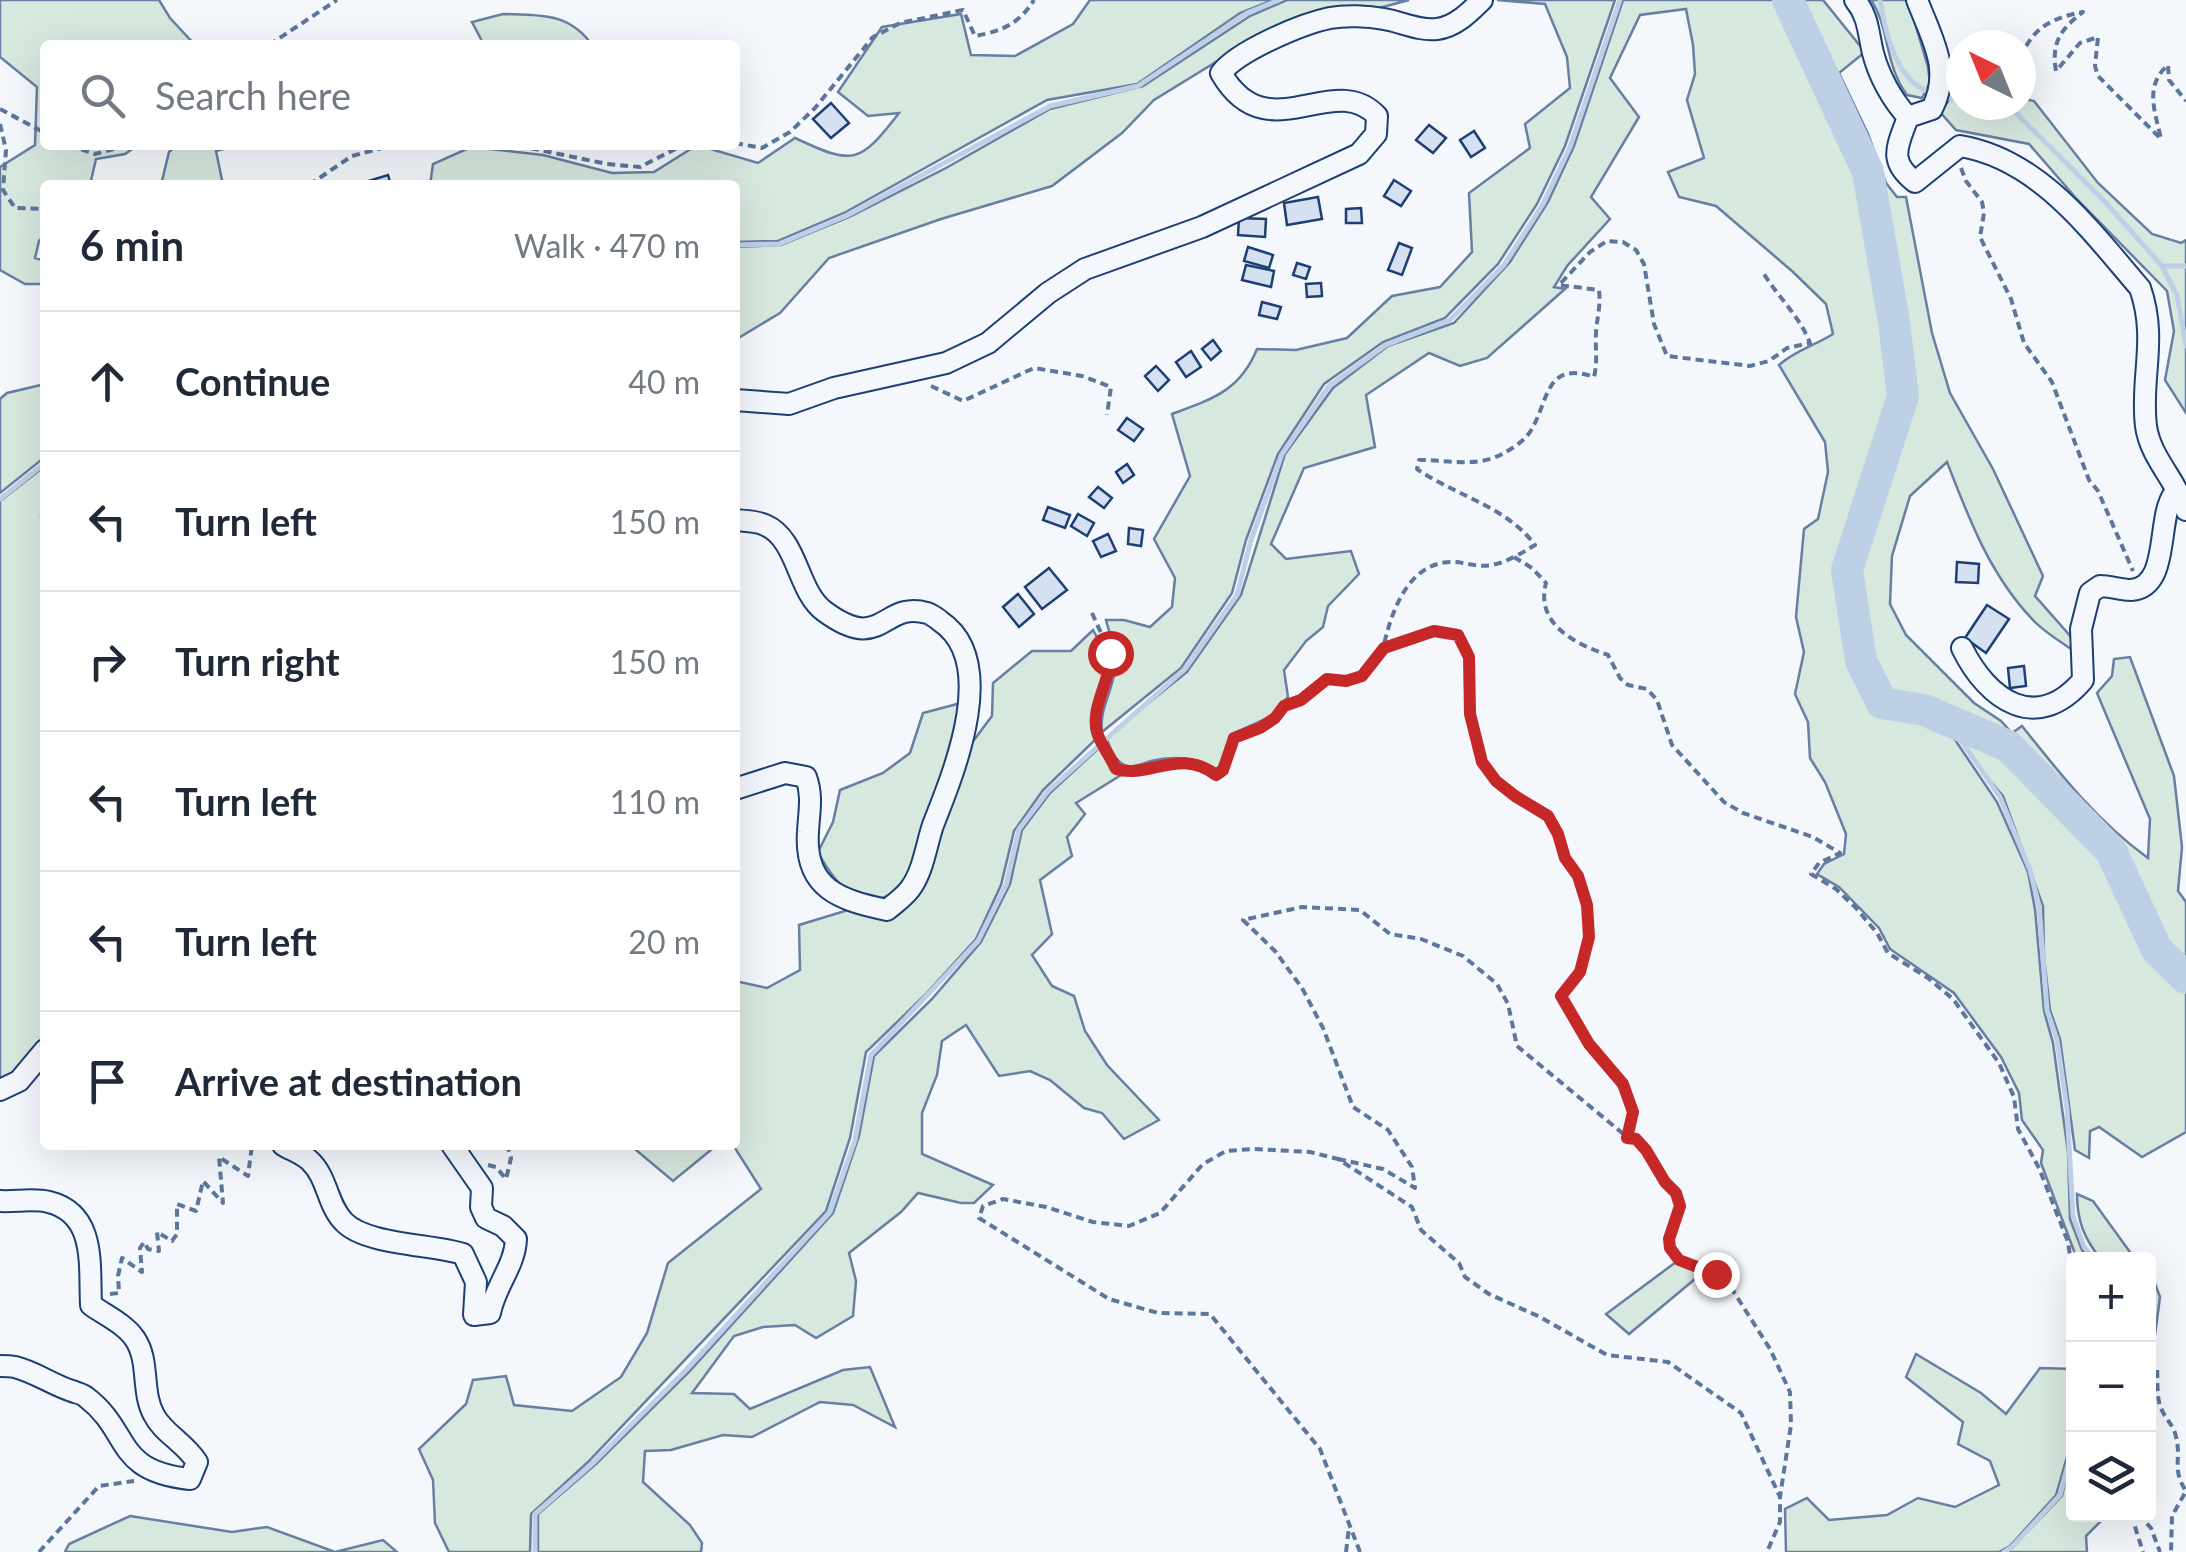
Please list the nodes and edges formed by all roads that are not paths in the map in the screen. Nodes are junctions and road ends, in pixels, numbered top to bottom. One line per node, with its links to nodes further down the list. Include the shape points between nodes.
1 (1482, 0): 5 (street, via 1439,29 1383,18 1328,18 1232,59 1221,73 1228,85 1265,110 1340,99 1364,102 1377,116 1376,134 1359,154 1326,172 1084,269 988,343 946,363 789,404)
2 (1855, 0): 4 (street, via 1893,101)
3 (1917, 0): 4 (street, via 1942,89 1932,109)
4 (1908, 117): 6 (street, via 1896,156 1916,182 1960,146 2002,156 2046,184 2140,288 2150,354 2146,429)
5 (740, 400)
6 (2184, 500): 8 (street, via 2174,494 2167,503 2160,553 2146,586 2090,592 2081,630 2083,680 2068,697 2024,708 2007,701 1983,683)
7 (740, 521): 9 (street, via 766,525 780,538 812,603 836,620 859,631 880,627 900,612 928,612 955,631 968,660 969,684 946,796 910,889 887,910 838,897 816,877 806,850 813,796 806,777 785,772)
8 (1962, 648)
9 (740, 787)
10 (40, 1056): 11 (street, via 19,1082)
11 (0, 1090)
12 (291, 1150): 13 (street, via 308,1160 346,1225 463,1254 476,1282 474,1316 490,1313 516,1238 486,1218 482,1188)
13 (455, 1150)
14 (0, 1201): 15 (street, via 47,1201 82,1224 91,1305 136,1339 155,1418 196,1462 190,1479 144,1466 85,1395)
15 (0, 1366)

